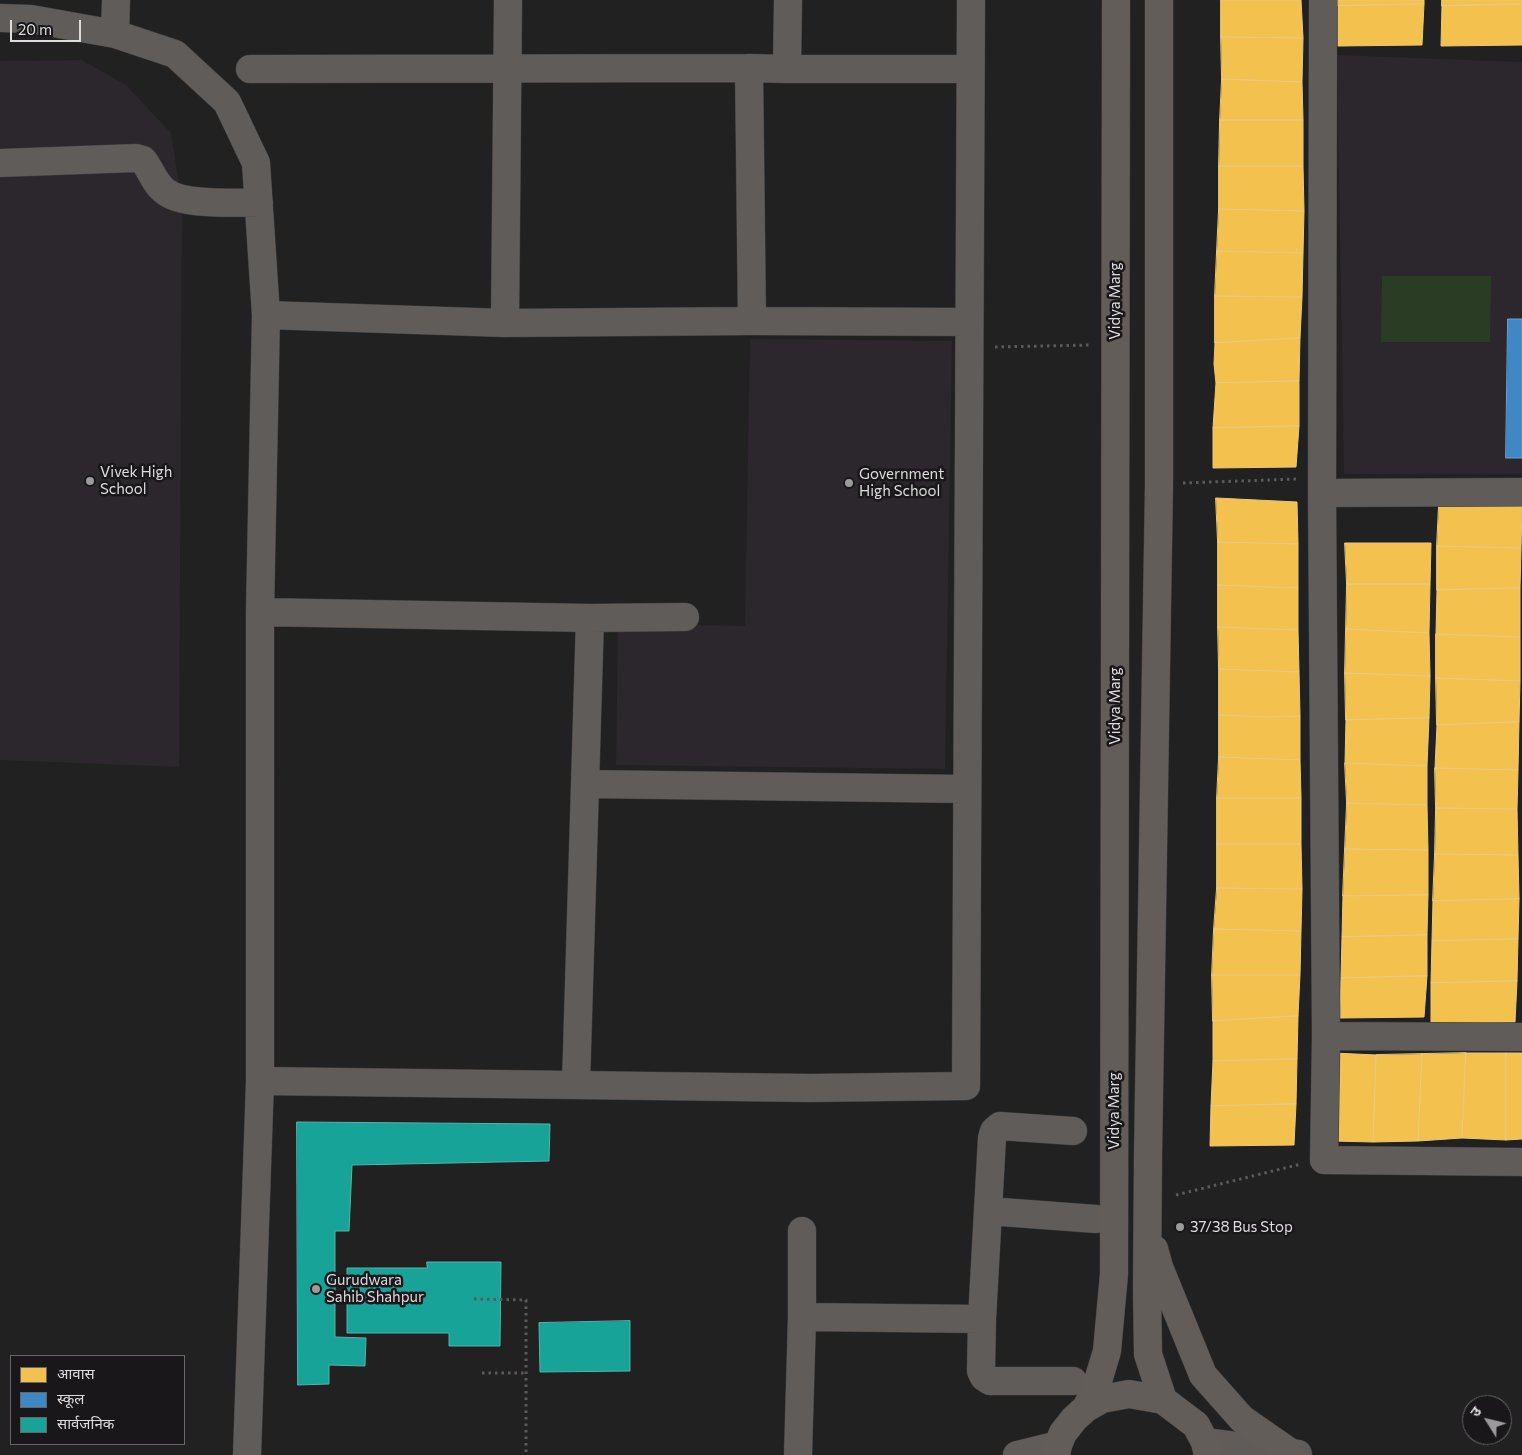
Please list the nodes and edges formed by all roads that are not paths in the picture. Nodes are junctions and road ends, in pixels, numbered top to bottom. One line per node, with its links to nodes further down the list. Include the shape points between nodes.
1 (116, 0): 9 (street)
2 (508, 0): 13 (street)
3 (788, 0): 14 (street)
4 (971, 0): 12 (street)
5 (1116, 0): 42 (main road, Vidya Marg, via 1114,1274 1108,1351)
6 (1159, 0): 36 (main road, via 1159,484)
7 (1324, 0): 21 (street)
8 (0, 18): 9 (street, via 31,19)
9 (114, 34): 16 (street, via 175,54 227,102 256,163)
10 (750, 68): 13 (street); 14 (street); 18 (street)
11 (250, 69): 13 (street)
12 (970, 69): 14 (street); 20 (street)
13 (507, 70): 19 (street)
14 (787, 70)
15 (0, 163): 16 (street, via 136,158 143,160 165,192 174,196 197,201)
16 (259, 203): 17 (street)
17 (266, 316): 19 (street); 23 (street)
18 (752, 321): 19 (street); 20 (street)
19 (505, 323)
20 (969, 335): 27 (street)
21 (1322, 485): 22 (street); 28 (street)
22 (1522, 492)
23 (260, 612): 25 (street); 30 (street)
24 (685, 617): 25 (street)
25 (590, 618): 26 (street)
26 (585, 784): 27 (street); 31 (street)
27 (967, 789): 31 (street, via 966,1086 810,1088)
28 (1326, 1036): 29 (street); 33 (street, via 1324,1160)
29 (1522, 1036)
30 (260, 1081): 31 (street); 46 (street)
31 (576, 1084)
32 (1073, 1131): 34 (street, via 1000,1126 994,1131)
33 (1522, 1162)
34 (988, 1211): 35 (street); 39 (street)
35 (1096, 1219)
36 (1147, 1226): 41 (main road, via 1148,1354); 45 (main road, via 1159,1267 1202,1375 1242,1419)
37 (802, 1231): 38 (street)
38 (802, 1317): 39 (street); 47 (street)
39 (982, 1319): 40 (street, via 981,1371 984,1377 990,1381)
40 (1073, 1381)
41 (1163, 1400): 42 (main road, Vidya Marg, via 1129,1394 1102,1400); 43 (main road, Vidya Marg, via 1196,1425)
42 (1086, 1408): 44 (main road, Vidya Marg, via 1074,1419)
43 (1207, 1449): 45 (street)
44 (1057, 1450): 48 (street)
45 (1296, 1454)
46 (247, 1455)
47 (798, 1455)
48 (1017, 1455)

